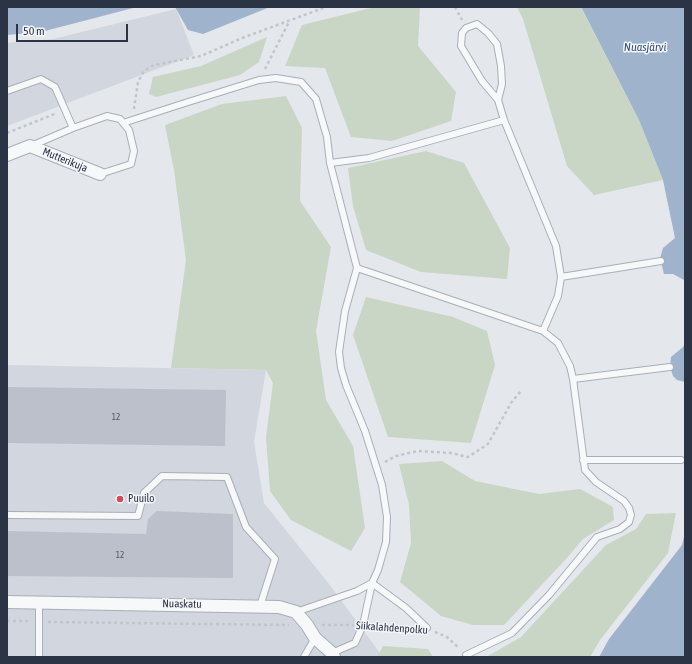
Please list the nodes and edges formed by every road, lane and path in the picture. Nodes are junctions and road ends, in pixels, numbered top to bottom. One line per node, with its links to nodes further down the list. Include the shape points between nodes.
1 (326, 7): 3 (path)
2 (455, 7): 4 (path)
3 (290, 21): 5 (path); 9 (path, via 201,56 154,65 144,71 138,82)
4 (466, 28): 7 (lane, via 462,33 461,46 482,81); 7 (lane, via 477,24 497,44 502,84)
5 (259, 80): 9 (lane); 16 (lane, via 276,78 300,82 316,98 327,137)
6 (7, 92): 8 (lane, via 41,79 55,87)
7 (498, 100): 10 (lane)
8 (65, 110): 12 (lane); 13 (path)
9 (133, 120): 11 (lane)
10 (504, 120): 16 (lane, via 369,158); 20 (lane, via 556,246)
11 (123, 123): 12 (lane, via 120,119 106,116); 17 (lane, via 129,130 134,151 131,164)
12 (74, 128): 14 (lane)
13 (7, 133)
14 (30, 146): 15 (street, Mutterikuja); 17 (street, Mutterikuja)
15 (7, 155)
16 (330, 163): 19 (lane)
17 (100, 174)
18 (661, 261): 20 (lane)
19 (357, 268): 21 (lane); 27 (lane, via 345,311 339,352 346,385)
20 (561, 277): 21 (lane, via 558,296)
21 (543, 331): 23 (lane, via 558,343 570,366)
22 (670, 367): 23 (lane)
23 (573, 379): 25 (lane)
24 (521, 391): 27 (path, via 488,444 468,457 418,451 396,456)
25 (583, 460): 26 (lane); 40 (lane, via 585,470 596,482 630,508 629,522 597,537 549,595 512,633)
26 (681, 460)
27 (376, 466): 29 (lane, via 387,517 386,542)
28 (7, 515): 32 (lane, via 138,516 144,493 162,476 227,477 246,527 275,559)
29 (372, 583): 33 (lane, via 357,591); 37 (lane); 38 (lane)
30 (7, 602): 31 (street, Nuaskatu)
31 (39, 602): 32 (street, Nuaskatu); 35 (lane)
32 (260, 606): 33 (street, Nuaskatu, via 279,607)
33 (296, 612): 36 (street)
34 (7, 621): 35 (path, Siikalahdenpolku)
35 (39, 622): 36 (path, Siikalahdenpolku); 42 (lane)
36 (307, 625): 37 (path, Siikalahdenpolku); 39 (street)
37 (362, 625): 38 (path, Siikalahdenpolku); 41 (lane, via 355,643)
38 (428, 628): 40 (path, Siikalahdenpolku, via 447,637)
39 (315, 638): 41 (street); 43 (lane)
40 (466, 654)
41 (333, 655)
42 (39, 657)
43 (304, 657)

